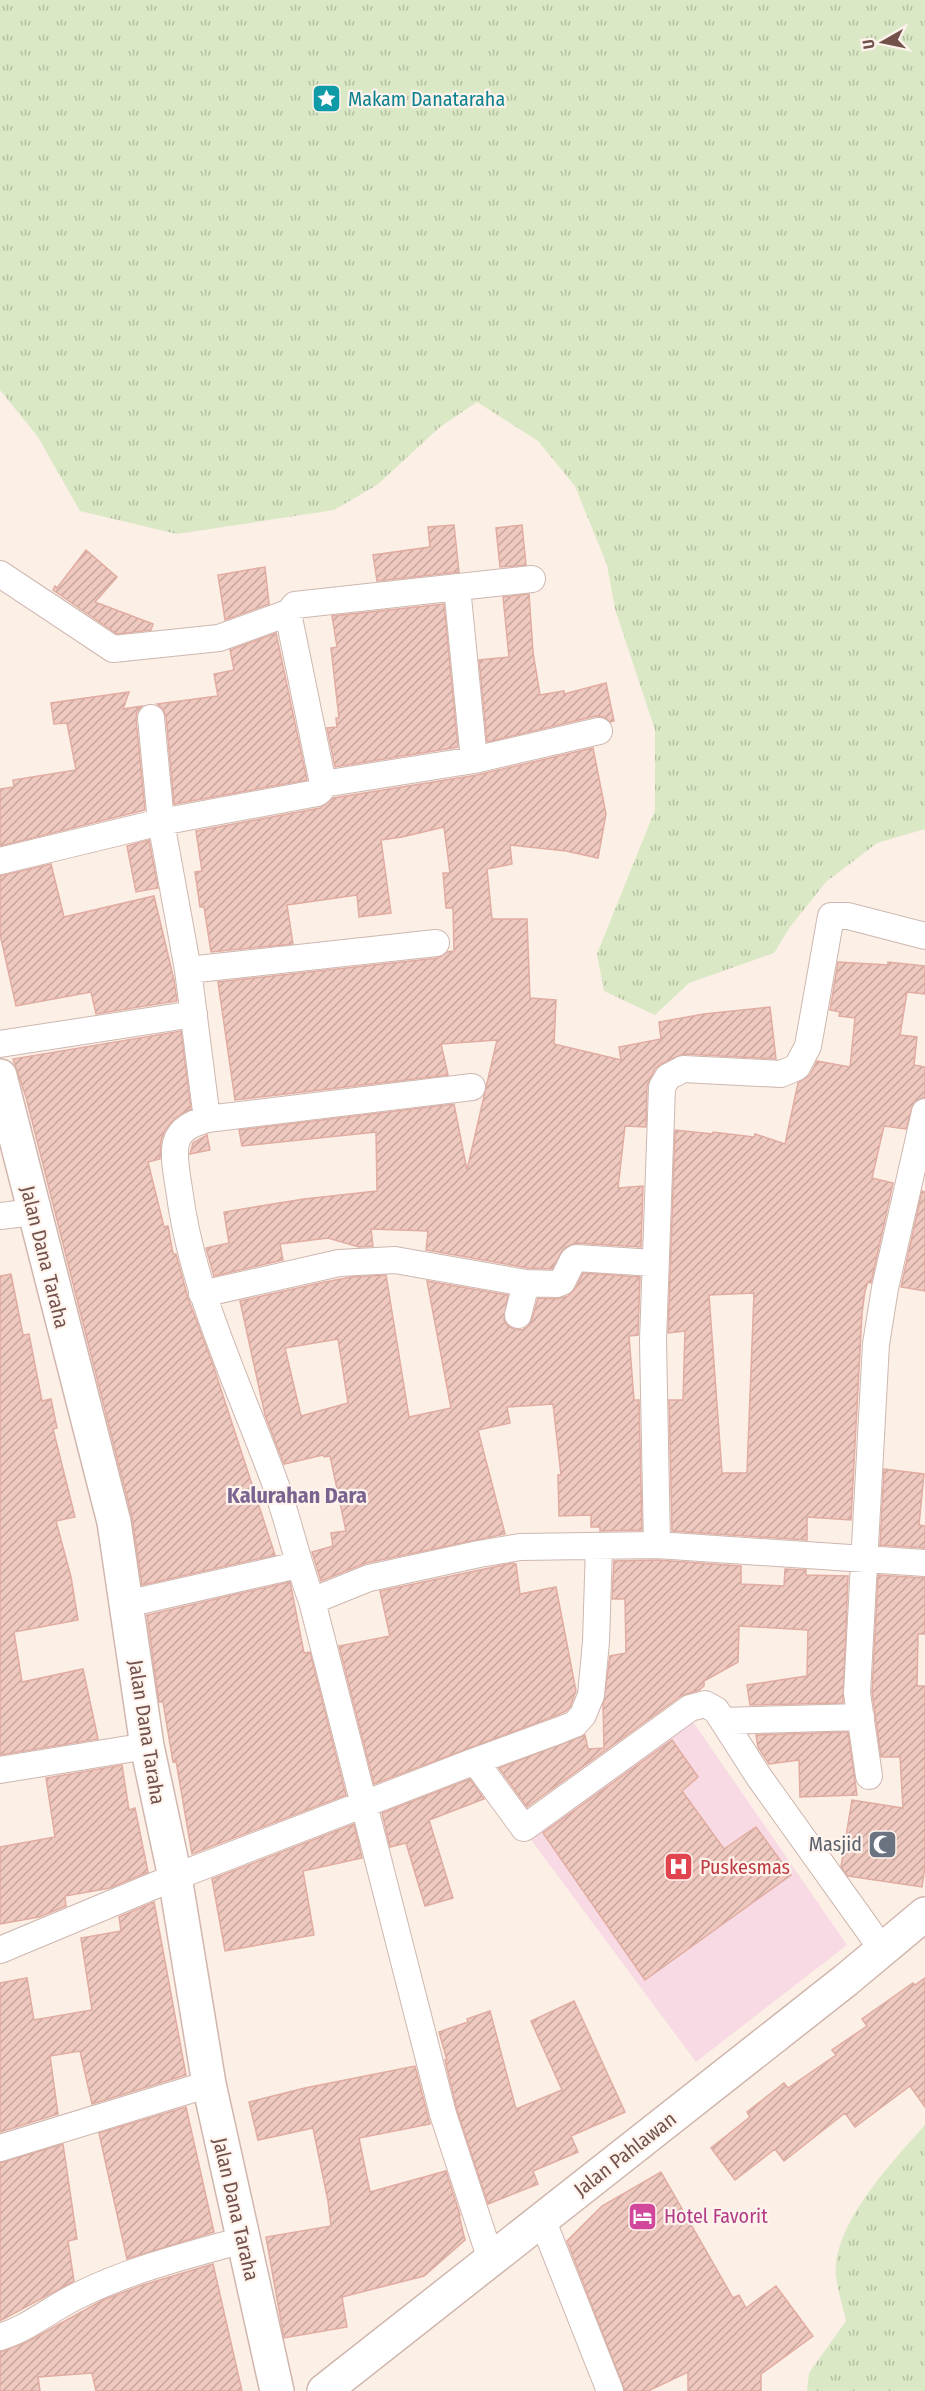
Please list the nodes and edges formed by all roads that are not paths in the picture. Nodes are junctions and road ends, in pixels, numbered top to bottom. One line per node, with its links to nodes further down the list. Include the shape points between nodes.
1 (0, 574): 4 (street, via 113,649 219,638)
2 (532, 579): 3 (street)
3 (457, 586): 4 (street, via 295,605); 7 (street)
4 (288, 613): 8 (street)
5 (151, 718): 9 (street)
6 (598, 731): 7 (street)
7 (474, 760): 8 (street)
8 (323, 784): 9 (street, via 317,793)
9 (161, 822): 10 (street); 13 (street)
10 (0, 861)
11 (925, 936): 22 (street, via 848,916 831,916 808,1046 797,1067 781,1074 683,1069 668,1077 662,1087)
12 (436, 943): 13 (street)
13 (188, 970): 14 (street)
14 (194, 1014): 15 (street); 19 (street)
15 (0, 1044)
16 (0, 1076): 20 (street, Jalan Dana Taraha)
17 (472, 1087): 19 (street)
18 (925, 1112): 28 (street, via 876,1344)
19 (207, 1119): 24 (street, via 188,1125 176,1143 181,1204)
20 (33, 1212): 21 (street); 32 (street, Jalan Dana Taraha, via 114,1522)
21 (0, 1216)
22 (654, 1263): 23 (street, via 576,1258 562,1282); 26 (street)
23 (526, 1283): 24 (street, via 395,1260 339,1263); 25 (street)
24 (202, 1294): 30 (street, via 276,1486)
25 (518, 1315)
26 (657, 1545): 27 (street); 28 (street)
27 (599, 1546): 31 (street, via 520,1547 479,1554 369,1578); 36 (street, via 591,1695 583,1715 575,1724)
28 (863, 1559): 29 (street); 33 (street, via 857,1692)
29 (925, 1563)
30 (298, 1565): 31 (street); 32 (street)
31 (312, 1601): 39 (street)
32 (126, 1604): 35 (street, Jalan Dana Taraha)
33 (861, 1717): 34 (street); 38 (street)
34 (723, 1721): 36 (street, via 716,1710 705,1704 690,1708 524,1828); 42 (street)
35 (147, 1746): 37 (street); 40 (street, Jalan Dana Taraha)
36 (473, 1762): 39 (street)
37 (0, 1770)
38 (869, 1776)
39 (363, 1804): 40 (street); 48 (street, via 443,2114)
40 (175, 1877): 43 (street); 44 (street, Jalan Dana Taraha)
41 (925, 1914): 42 (street, Jalan Pahlawan)
42 (882, 1949): 46 (street, Jalan Pahlawan)
43 (0, 1950)
44 (209, 2084): 45 (street); 47 (street, Jalan Dana Taraha)
45 (0, 2148)
46 (542, 2219): 48 (street, Jalan Pahlawan); 52 (street)
47 (243, 2240): 49 (street, via 159,2264 77,2296 20,2331); 50 (street, Jalan Dana Taraha)
48 (491, 2260): 51 (street, Jalan Pahlawan)
49 (0, 2337)
50 (277, 2391)
51 (324, 2391)
52 (610, 2391)

